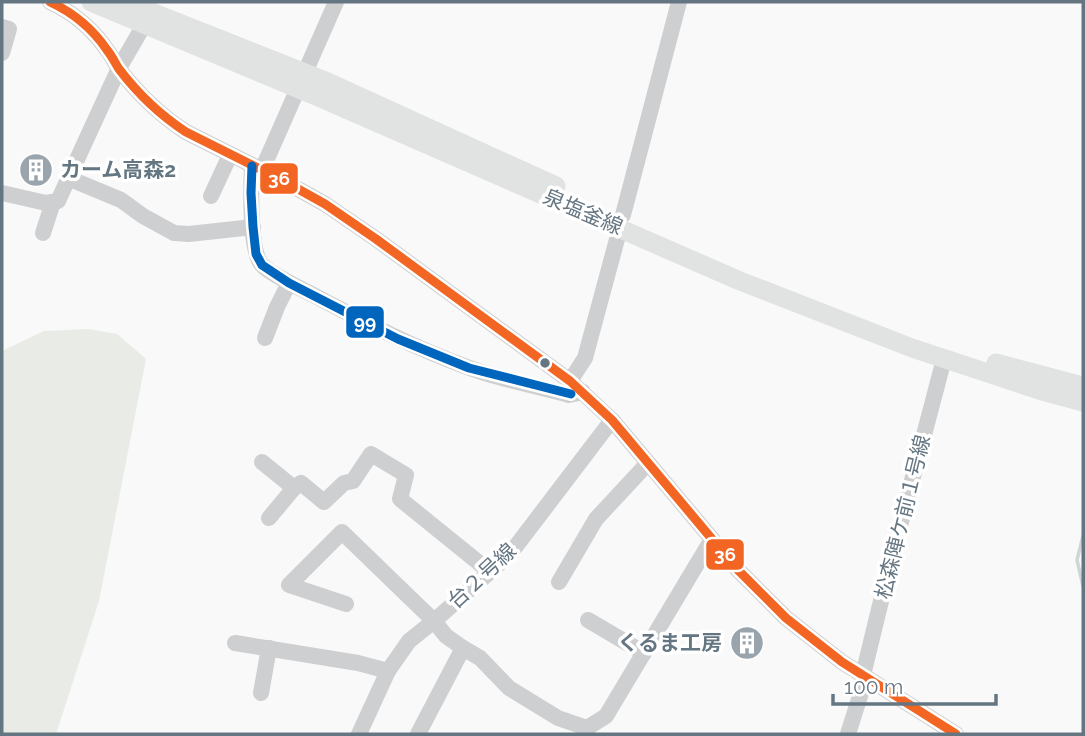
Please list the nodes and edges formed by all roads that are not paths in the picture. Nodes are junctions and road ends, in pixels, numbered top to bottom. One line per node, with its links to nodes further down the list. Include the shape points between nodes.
1 (50, 2): 9 (street, via 80,19)
2 (91, 2): 6 (main road, 泉塩釜線)
3 (126, 2): 6 (main road, 泉塩釜線)
4 (336, 2): 10 (street)
5 (679, 2): 17 (street)
6 (152, 13): 9 (street); 10 (main road, 泉塩釜線)
7 (2, 27): 8 (street, via 9,29)
8 (2, 53)
9 (119, 68): 11 (street, via 157,111); 13 (street)
10 (302, 81): 12 (street); 17 (main road, 泉塩釜線)
11 (230, 155): 12 (street); 15 (street)
12 (257, 168): 18 (street, via 251,193); 23 (street, via 325,204)
13 (68, 178): 16 (street, via 58,201); 18 (street, via 121,200 174,233)
14 (2, 193): 16 (street)
15 (211, 196)
16 (53, 202): 19 (street)
17 (621, 221): 22 (main road, 泉塩釜線, via 752,286); 23 (street, via 585,358); 24 (main road, 泉塩釜線, via 896,329)
18 (253, 227): 20 (street, via 262,265)
19 (43, 233)
20 (289, 282): 21 (street); 25 (street, via 398,339 469,368 569,395)
21 (265, 338)
22 (944, 359): 26 (main road, 泉塩釜線); 43 (street, 松森陣ケ前１号線)
23 (570, 381): 25 (street)
24 (1083, 386)
25 (583, 392): 27 (street)
26 (1083, 402)
27 (612, 420): 29 (street); 33 (street, 台２号線, via 510,554)
28 (262, 462): 30 (street)
29 (648, 463): 32 (street); 34 (street, via 596,519)
30 (294, 488): 31 (street); 33 (street, via 300,483 324,502 344,483 353,481 371,454 406,475 400,499)
31 (269, 518)
32 (712, 539): 41 (street); 43 (street, via 786,618)
33 (489, 570): 37 (street, 台２号線)
34 (559, 582)
35 (346, 604): 37 (street, via 289,585 342,532)
36 (588, 620): 41 (street)
37 (434, 621): 40 (street); 42 (street, 台２号線, via 408,641)
38 (235, 643): 39 (street)
39 (269, 648): 42 (street); 44 (street)
40 (463, 648): 41 (street, via 480,658 509,688 558,718 587,728 606,716); 46 (street)
41 (644, 653)
42 (388, 671): 45 (street, 台２号線)
43 (864, 676): 47 (street, 松森陣ケ前１号線); 48 (street)
44 (261, 693)
45 (359, 734)
46 (418, 734)
47 (848, 734)
48 (956, 734)

